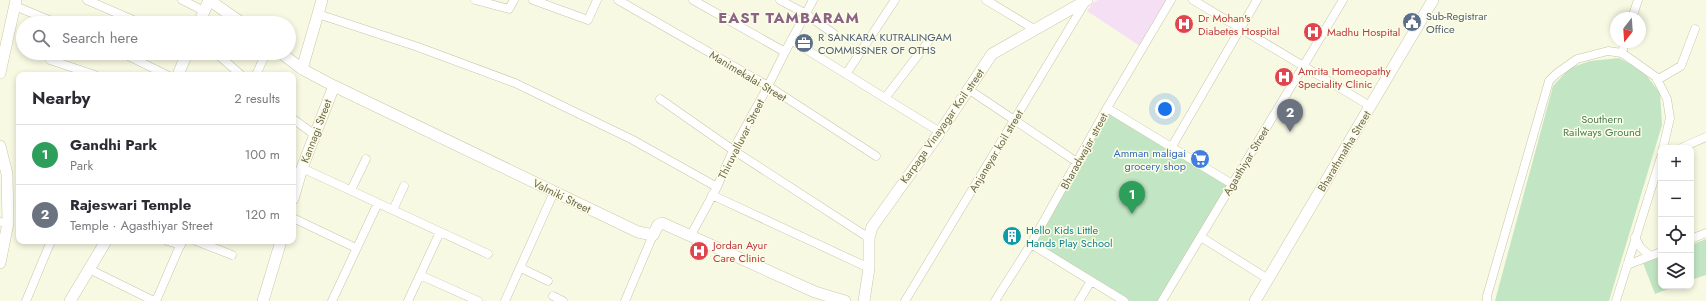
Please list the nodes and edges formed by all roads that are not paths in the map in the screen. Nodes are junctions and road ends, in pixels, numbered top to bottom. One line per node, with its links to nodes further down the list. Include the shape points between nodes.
1 (87, 0): 28 (street)
2 (182, 0): 23 (street)
3 (210, 0): 23 (street); 30 (street)
4 (322, 0): 25 (street)
5 (475, 0): 6 (street, via 509,10)
6 (514, 0)
7 (533, 0): 8 (street, via 588,20)
8 (597, 0)
9 (618, 0): 57 (street, Manimekalai Street)
10 (693, 0): 38 (street)
11 (780, 0): 26 (street)
12 (813, 0): 26 (street, Thiruvalluvar Street)
13 (895, 0): 54 (street)
14 (986, 0): 32 (street)
15 (1087, 0): 32 (street, Karpaga Vinayagar Koil street); 64 (street, Anjaneyar koil street)
16 (1172, 0): 62 (street, Bharadwajar street)
17 (1194, 0): 31 (street)
18 (1257, 0): 31 (street)
19 (1343, 0): 46 (street, Agasthiyar Street)
20 (1433, 0): 61 (street, Bharathmatha Street)
21 (1638, 0): 24 (street)
22 (16, 3): 27 (street); 53 (street)
23 (204, 10): 29 (street)
24 (1634, 12)
25 (318, 14): 47 (street); 80 (street, via 515,83 631,139)
26 (806, 14): 34 (street); 35 (street, Thiruvalluvar Street)
27 (42, 16)
28 (124, 16)
29 (202, 16)
30 (232, 16)
31 (1240, 28): 46 (street); 71 (street)
32 (1034, 29): 58 (street, Karpaga Vinayagar Koil street, via 992,54)
33 (1695, 29): 55 (street, via 1682,66)
34 (834, 34)
35 (791, 40): 38 (street, Thiruvalluvar Street); 54 (street)
36 (928, 42): 59 (street)
37 (1623, 48): 39 (street)
38 (785, 52): 57 (street, Thiruvalluvar Street)
39 (1622, 53): 55 (street); 118 (street, via 1608,51 1577,59 1550,81)
40 (50, 60): 48 (street)
41 (136, 60): 49 (street)
42 (184, 60): 50 (street)
43 (224, 60): 51 (street)
44 (263, 60): 52 (street)
45 (291, 60): 47 (street, Valmiki Street)
46 (1303, 66): 61 (street); 78 (street, Agasthiyar Street)
47 (302, 69): 56 (street, Valmiki Street)
48 (86, 72)
49 (161, 72)
50 (179, 72)
51 (238, 72)
52 (257, 72)
53 (0, 73)
54 (846, 74): 59 (street)
55 (1658, 80): 68 (street, via 1667,99 1670,118)
56 (334, 86): 66 (street, Kannagi Street); 83 (street, Valmiki Street)
57 (768, 86): 72 (street, Thiruvalluvar Street); 73 (street, Manimekalai Street)
58 (968, 89): 64 (street); 65 (street, Karpaga Vinayagar Koil street)
59 (885, 98): 65 (street)
60 (660, 99): 72 (street)
61 (1370, 106): 114 (street, Bharathmatha Street)
62 (1107, 108): 71 (street); 75 (street, Bharadwajar street)
63 (296, 121): 66 (street)
64 (1014, 121): 75 (street); 131 (street, Anjaneyar koil street)
65 (940, 132): 95 (street, Karpaga Vinayagar Koil street, via 879,216)
66 (315, 135): 77 (street, Kannagi Street)
67 (1706, 137): 69 (street)
68 (1664, 145)
69 (1688, 145)
70 (0, 146): 88 (street, via 7,174)
71 (1170, 148): 78 (street)
72 (733, 150): 80 (street, Thiruvalluvar Street); 95 (street)
73 (876, 156)
74 (366, 158): 82 (street)
75 (1077, 162): 102 (street, Bharadwajar street)
76 (1658, 166): 94 (street)
77 (302, 168): 81 (street, Kannagi Street); 82 (street)
78 (1232, 184): 93 (street, Agasthiyar Street)
79 (404, 186): 86 (street)
80 (717, 187): 84 (street, Thiruvalluvar Street)
81 (296, 189)
82 (351, 190): 85 (street)
83 (554, 192): 91 (street, Valmiki Street, via 638,232); 110 (street)
84 (712, 195): 92 (street, Thiruvalluvar Street); 111 (street)
85 (378, 203): 86 (street); 103 (street)
86 (393, 210): 89 (street)
87 (296, 219): 103 (street)
88 (4, 223): 108 (street)
89 (440, 232): 105 (street); 113 (street)
90 (1706, 233): 96 (street)
91 (653, 235): 92 (street, via 662,223); 119 (street)
92 (691, 235): 129 (street, via 815,292)
93 (1201, 237): 114 (street); 135 (street, Agasthiyar Street)
94 (1635, 237): 107 (street, via 1640,247); 109 (street)
95 (869, 238): 111 (street, Karpaga Vinayagar Koil street)
96 (1694, 238)
97 (50, 244): 120 (street)
98 (104, 244): 112 (street)
99 (182, 244): 122 (street)
100 (204, 244): 106 (street)
101 (280, 244): 123 (street)
102 (1031, 244): 116 (street); 132 (street, Bharadwajar street)
103 (356, 248): 124 (street)
104 (1658, 253): 107 (street)
105 (488, 254)
106 (232, 255)
107 (1650, 256): 109 (street)
108 (0, 263)
109 (1627, 266): 137 (street)
110 (521, 268): 115 (street); 127 (street)
111 (869, 268): 130 (street, Karpaga Vinayagar Koil street)
112 (89, 269): 121 (street); 122 (street)
113 (420, 275): 125 (street); 126 (street)
114 (1268, 278): 136 (street, Bharathmatha Street)
115 (548, 281)
116 (1091, 281): 133 (street); 134 (street)
117 (553, 296): 128 (street)
118 (1487, 299)
119 (627, 300)
120 (26, 301)
121 (70, 301)
122 (155, 301)
123 (263, 301)
124 (332, 301)
125 (408, 301)
126 (478, 301)
127 (505, 301)
128 (563, 301)
129 (845, 301)
130 (864, 301)
131 (905, 301)
132 (995, 301)
133 (1079, 301)
134 (1124, 301)
135 (1162, 301)
136 (1255, 301)
137 (1616, 301)

